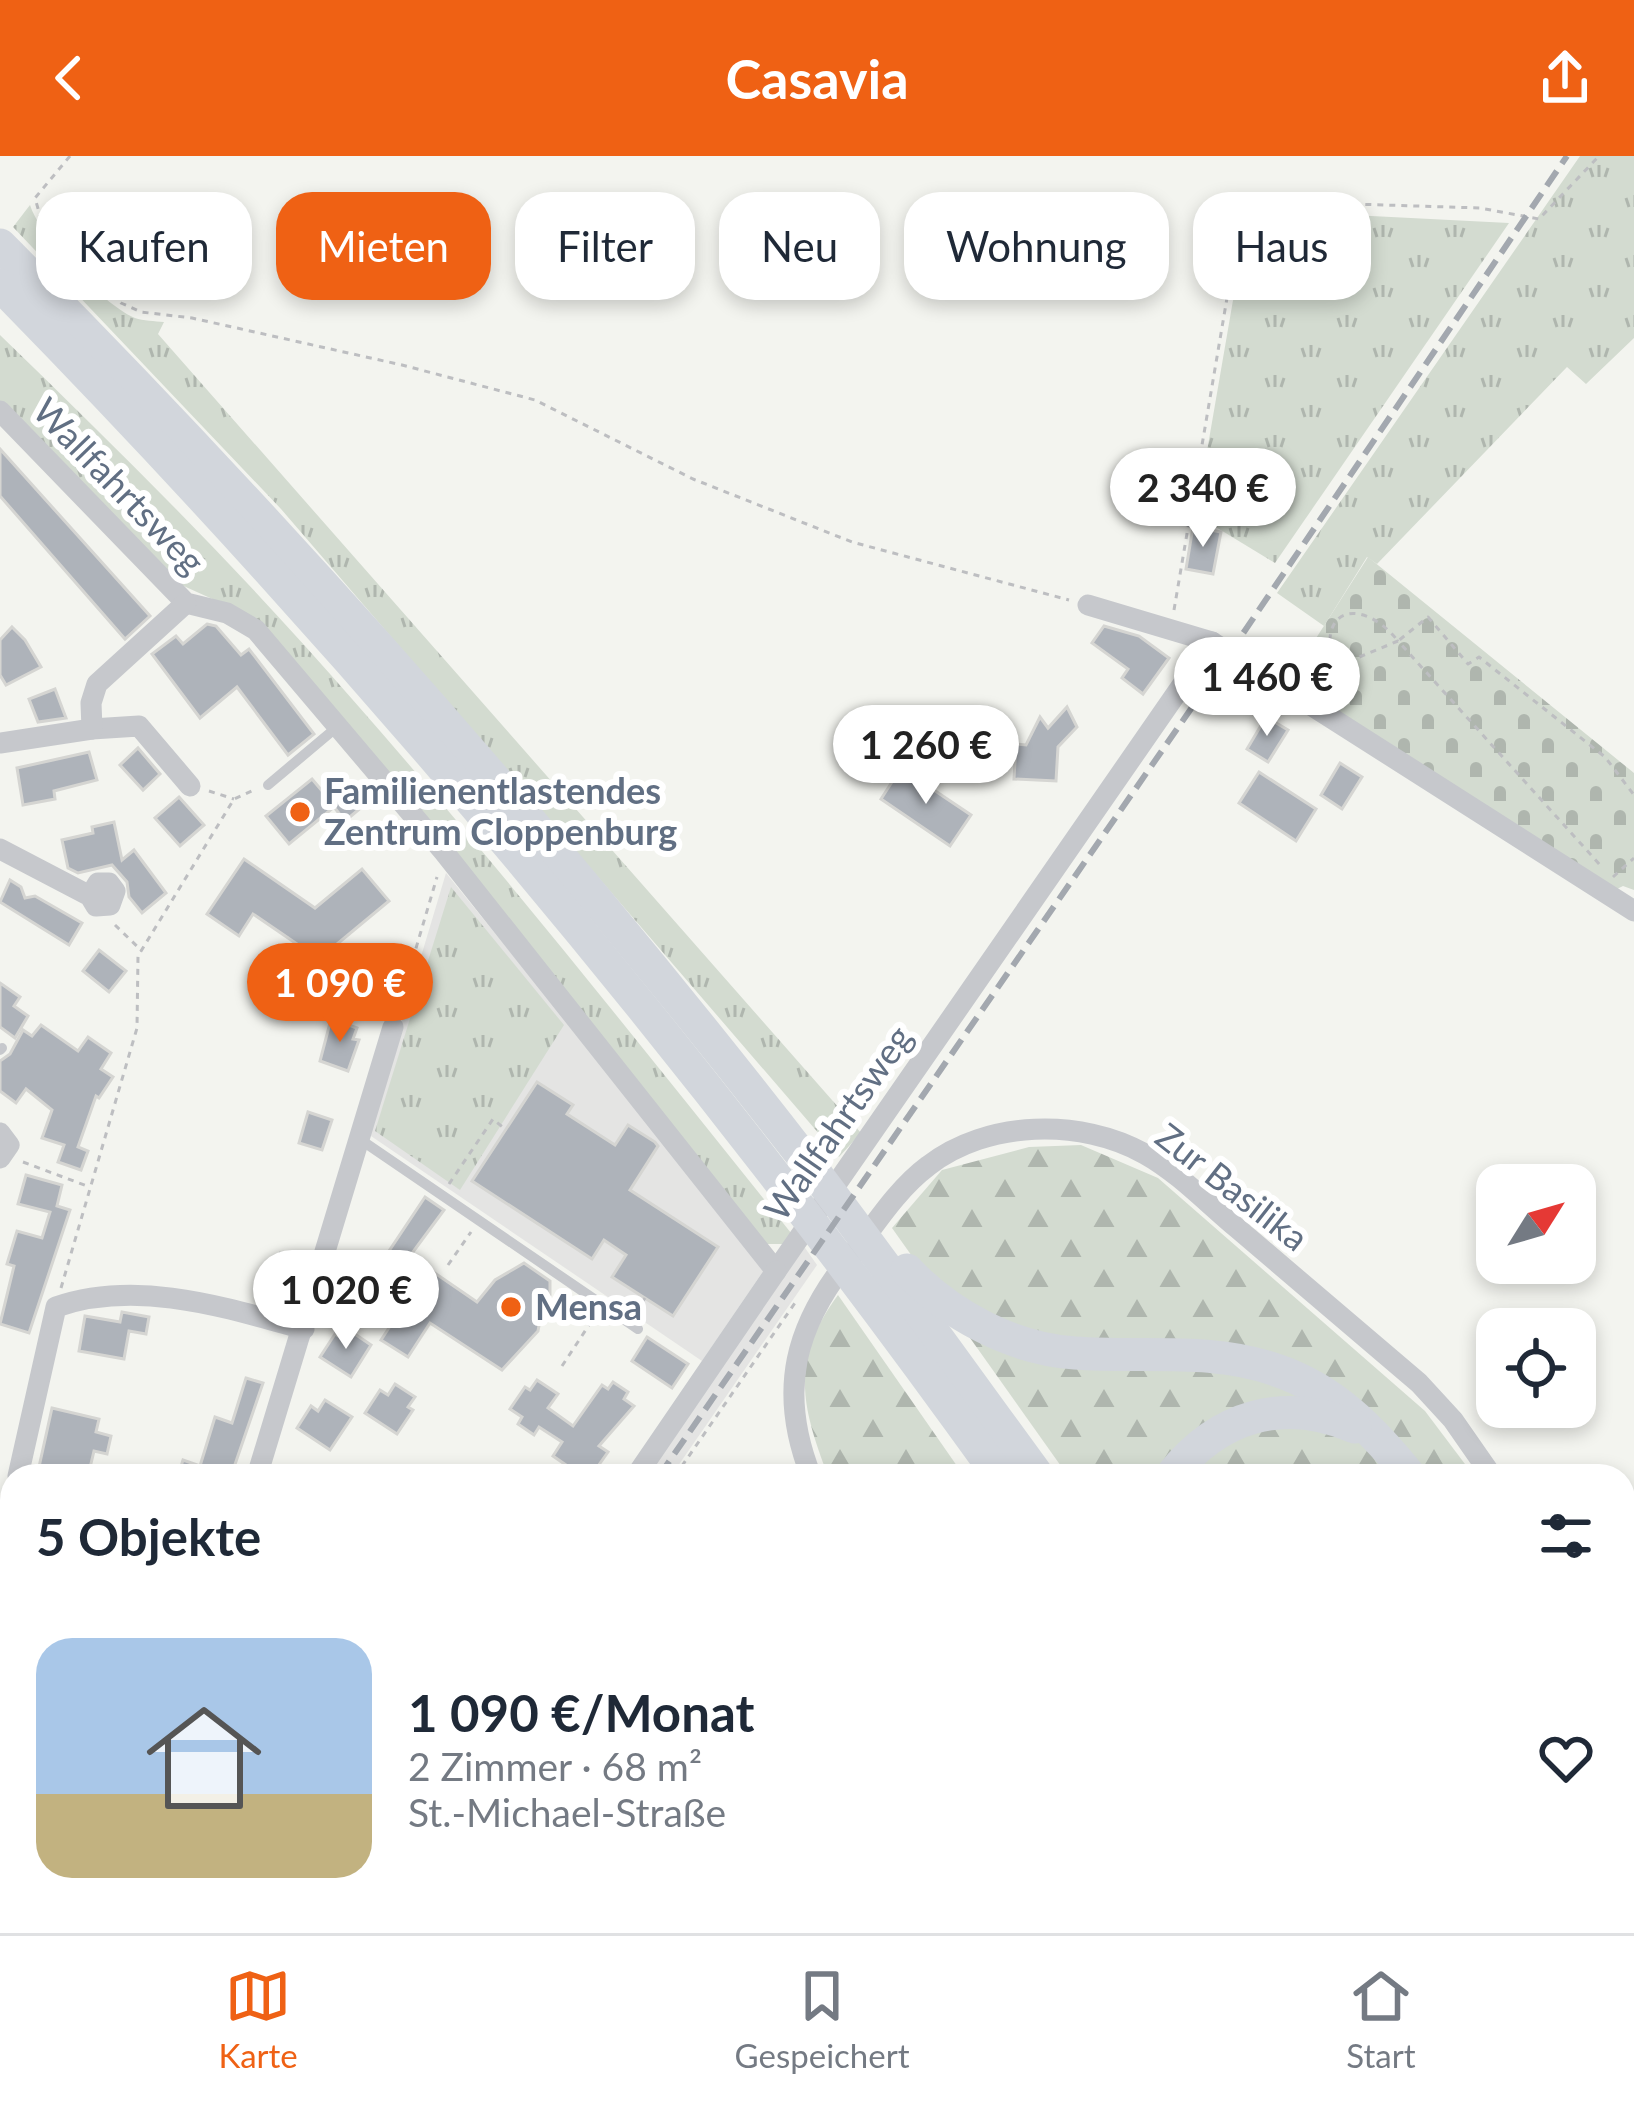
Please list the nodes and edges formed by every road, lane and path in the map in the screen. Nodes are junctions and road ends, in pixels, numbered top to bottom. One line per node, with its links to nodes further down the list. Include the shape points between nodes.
1 (70, 156): 7 (path, via 35,198 41,219 121,304 535,400 693,479 852,542)
2 (1599, 156): 8 (path, via 1539,219 1359,202 1289,202 1263,215 1236,245)
3 (0, 245): 31 (highway, via 261,517 469,750)
4 (0, 285): 31 (highway, via 240,536 632,991)
5 (0, 411): 6 (street, Wallfahrtsweg)
6 (186, 603): 13 (street, Wallfahrtsweg, via 256,630); 14 (street, via 98,684)
7 (1088, 605): 8 (street)
8 (1171, 627): 10 (street)
9 (1398, 641): 11 (path); 11 (path, via 1377,618 1346,614 1329,641); 18 (path, via 1428,617 1468,664 1478,657 1605,757); 23 (path)
10 (1212, 642): 12 (street); 36 (street, Wallfahrtsweg)
11 (1334, 667): 12 (path, via 1306,678)
12 (1293, 696): 25 (street)
13 (337, 727): 16 (lane); 21 (street, Wallfahrtsweg)
14 (92, 729): 15 (street); 17 (street, via 139,726)
15 (0, 743)
16 (268, 785): 19 (path)
17 (190, 786): 19 (path)
18 (1634, 795)
19 (234, 799): 26 (path)
20 (0, 849): 24 (street)
21 (444, 852): 27 (path); 36 (street, Wallfahrtsweg)
22 (1634, 858): 23 (path)
23 (1612, 878): 25 (path)
24 (98, 902): 26 (path)
25 (1628, 906)
26 (142, 951): 32 (path, via 137,1028)
27 (393, 1027): 29 (street)
28 (506, 1130): 33 (path, via 493,1119)
29 (361, 1140): 33 (lane); 41 (street)
30 (1, 1148): 32 (path)
31 (804, 1176): 37 (highway)
32 (89, 1186): 40 (path)
33 (442, 1196): 34 (lane)
34 (479, 1221): 35 (path); 39 (lane)
35 (448, 1265)
36 (776, 1271): 47 (street)
37 (889, 1280): 44 (highway, via 1028,1344 1240,1360 1308,1383); 50 (highway); 51 (highway)
38 (804, 1291): 48 (path)
39 (602, 1305): 42 (lane); 43 (path)
40 (56, 1307): 41 (street, via 88,1296 168,1297); 45 (street)
41 (304, 1329): 46 (street)
42 (638, 1329)
43 (562, 1366)
44 (1373, 1435): 52 (highway, via 1319,1415 1271,1414 1208,1438); 53 (highway)
45 (20, 1464)
46 (261, 1464)
47 (644, 1464)
48 (683, 1464)
49 (808, 1464): 54 (street, Zur Basilika, via 794,1368 831,1281 929,1165 1003,1132 1050,1129 1083,1131 1144,1153 1187,1186 1419,1383)
50 (992, 1464)
51 (1029, 1464)
52 (1183, 1464)
53 (1399, 1464)
54 (1484, 1464)

